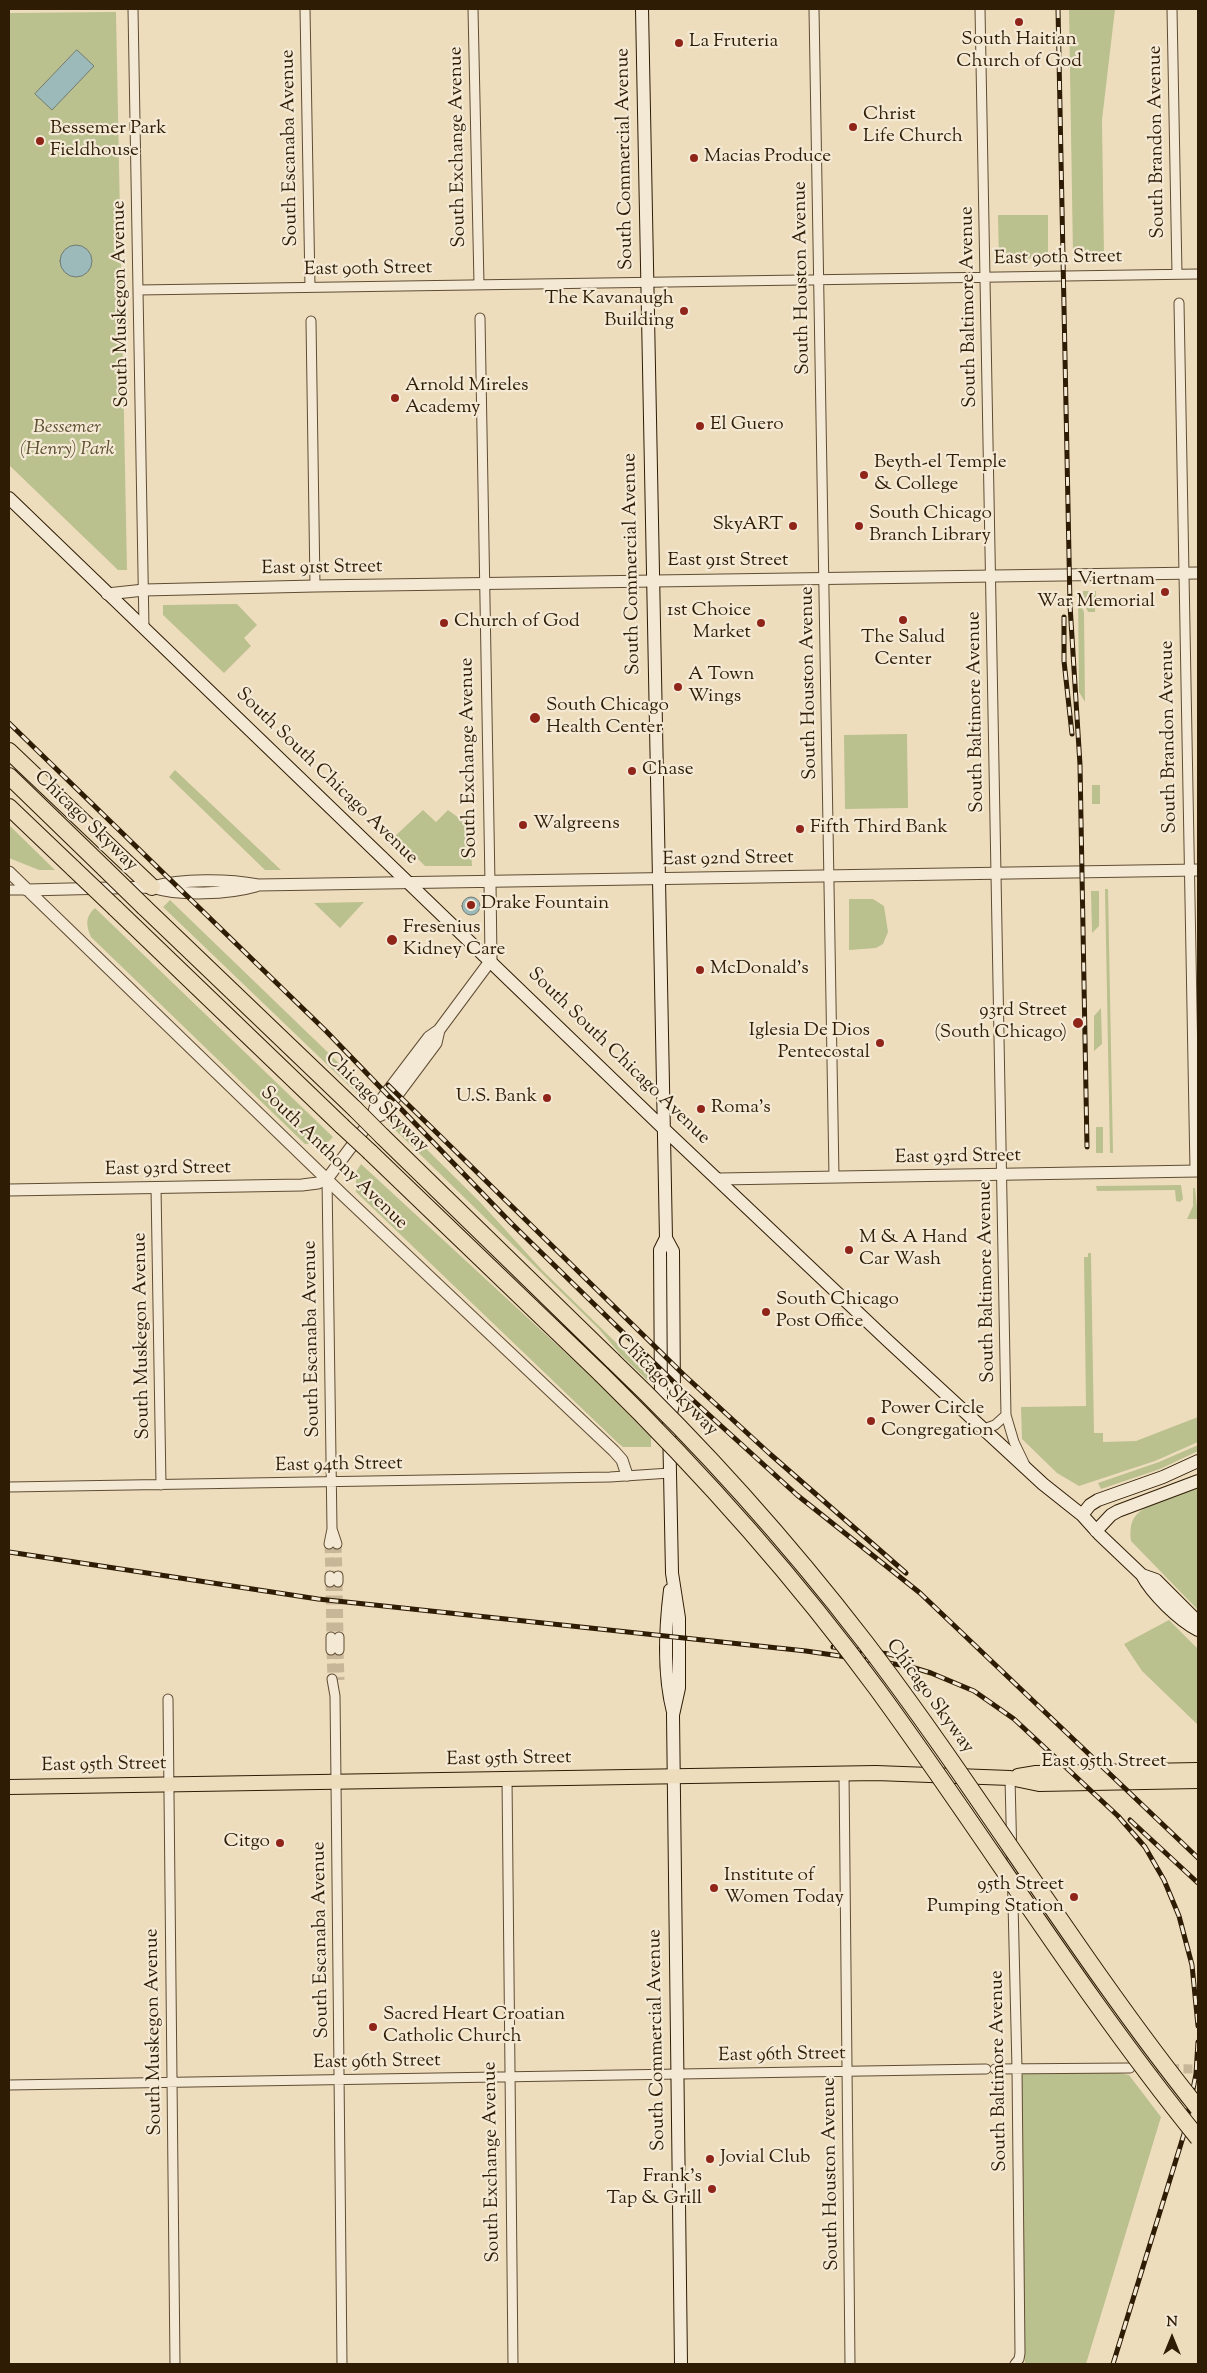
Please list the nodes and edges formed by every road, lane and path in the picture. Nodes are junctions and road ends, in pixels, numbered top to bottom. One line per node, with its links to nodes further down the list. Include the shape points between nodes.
1 (133, 9): 15 (street, South Muskegon Avenue)
2 (305, 9): 14 (street, South Escanaba Avenue)
3 (474, 9): 13 (street, South Exchange Avenue)
4 (642, 9): 12 (main road, South Commercial Avenue)
5 (814, 9): 11 (street, South Houston Avenue)
6 (980, 9): 10 (street, South Baltimore Avenue)
7 (1172, 9): 8 (street, South Brandon Avenue)
8 (1177, 274): 9 (street, East 90th Street); 10 (street, East 90th Street)
9 (1198, 274)
10 (986, 277): 11 (street, East 90th Street); 22 (street, South Baltimore Avenue)
11 (820, 279): 12 (street, East 90th Street); 23 (street, South Houston Avenue)
12 (647, 283): 13 (street, East 90th Street); 24 (main road, South Commercial Avenue)
13 (479, 284): 14 (street, East 90th Street)
14 (310, 287): 15 (street, East 90th Street)
15 (138, 290): 27 (street, South Muskegon Avenue)
16 (1178, 303): 20 (street, South Brandon Avenue)
17 (480, 318): 25 (street, South Exchange Avenue)
18 (311, 321): 26 (street)
19 (9, 498): 28 (main road, South South Chicago Avenue)
20 (1184, 573): 21 (street, East 91st Street); 22 (street, East 91st Street); 33 (street, South Brandon Avenue)
21 (1198, 573)
22 (991, 576): 23 (street, East 91st Street); 35 (street, South Baltimore Avenue)
23 (825, 579): 24 (street, East 91st Street); 36 (street, South Houston Avenue)
24 (653, 580): 25 (street, East 91st Street); 37 (main road, South Commercial Avenue)
25 (484, 584): 26 (street, East 91st Street); 39 (street, South Exchange Avenue)
26 (315, 586): 27 (street, East 91st Street)
27 (144, 590): 28 (street, East 91st Street); 29 (street, South Muskegon Avenue)
28 (107, 594): 29 (main road, South South Chicago Avenue)
29 (144, 628): 38 (main road, South South Chicago Avenue)
30 (9, 751): 40 (highway)
31 (9, 776): 89 (highway, Chicago Skyway, bridge, via 613,1361 740,1492 842,1612 933,1736 1139,2032)
32 (9, 807): 90 (highway, Chicago Skyway, bridge, via 601,1374 727,1504 832,1630 918,1746 1124,2043)
33 (1194, 870): 35 (street, East 92nd Street); 45 (street, South Brandon Avenue)
34 (9, 872): 42 (street, South Anthony Avenue)
35 (996, 873): 36 (street, East 92nd Street); 46 (street, South Baltimore Avenue)
36 (829, 876): 37 (street, East 92nd Street); 47 (street, South Houston Avenue)
37 (658, 879): 39 (street, East 92nd Street); 44 (main road, South Commercial Avenue)
38 (409, 883): 39 (street, East 92nd Street); 40 (street, East 92nd Street, via 168,883); 43 (main road, South South Chicago Avenue)
39 (490, 883): 43 (street, South Exchange Avenue)
40 (152, 887): 42 (street, East 92nd Street)
41 (9, 890): 42 (street, East 92nd Street)
42 (27, 890): 48 (street, South Anthony Avenue)
43 (491, 960): 44 (main road, South South Chicago Avenue); 48 (street, via 439,1030 422,1044)
44 (664, 1129): 49 (main road, South South Chicago Avenue); 56 (main road, South Commercial Avenue, via 666,1238 673,1251 674,1399 669,1423)
45 (1196, 1171): 46 (street, East 93rd Street)
46 (1002, 1174): 47 (street, East 93rd Street); 52 (street, South Baltimore Avenue)
47 (834, 1177): 49 (street, East 93rd Street)
48 (327, 1179): 50 (street, East 93rd Street, via 302,1185); 57 (street, South Anthony Avenue, via 614,1451); 59 (street, South Escanaba Avenue)
49 (719, 1179): 53 (main road, South South Chicago Avenue)
50 (156, 1187): 51 (street, East 93rd Street); 60 (street, South Muskegon Avenue)
51 (9, 1190)
52 (1006, 1415): 53 (street, via 995,1425); 55 (street, South Baltimore Avenue)
53 (984, 1429): 55 (main road, South South Chicago Avenue)
54 (1198, 1461): 62 (main road, via 1098,1500)
55 (1027, 1469): 62 (main road, South South Chicago Avenue)
56 (670, 1473): 57 (street, East 94th Street); 74 (main road, South Commercial Avenue, via 672,1573 666,1619 667,1689 673,1715)
57 (628, 1475): 59 (street, East 94th Street)
58 (1198, 1481): 63 (main road, via 1118,1511)
59 (331, 1482): 60 (street, East 94th Street); 64 (street, South Escanaba Avenue)
60 (161, 1485): 61 (street, East 94th Street)
61 (9, 1488)
62 (1082, 1515): 63 (main road, South South Chicago Avenue)
63 (1096, 1531): 65 (main road, South South Chicago Avenue)
64 (333, 1544)
65 (1142, 1575): 66 (main road, South South Chicago Avenue, via 1156,1580); 67 (main road, South South Chicago Avenue, via 1148,1586 1188,1625)
66 (1198, 1625)
67 (1198, 1630)
68 (335, 1637): 69 (street)
69 (335, 1650)
70 (336, 1680): 78 (street, South Escanaba Avenue)
71 (168, 1699): 79 (street, South Muskegon Avenue)
72 (1198, 1770): 75 (main road, East 95th Street, via 1036,1772)
73 (844, 1773): 74 (main road, East 95th Street); 75 (main road, East 95th Street); 83 (street, South Houston Avenue)
74 (674, 1775): 76 (main road, East 95th Street); 84 (main road, South Commercial Avenue)
75 (1010, 1778): 77 (main road, East 95th Street, via 1039,1784); 82 (street, South Baltimore Avenue)
76 (507, 1779): 78 (main road, East 95th Street); 85 (street, South Exchange Avenue)
77 (1198, 1781)
78 (336, 1782): 79 (main road, East 95th Street); 86 (street, South Escanaba Avenue)
79 (169, 1784): 80 (main road, East 95th Street); 87 (street, South Muskegon Avenue)
80 (9, 1787)
81 (1130, 2068): 82 (street, East 96th Street)
82 (1017, 2069): 83 (street, East 96th Street); 96 (street, South Baltimore Avenue, via 1020,2353)
83 (847, 2072): 84 (street, East 96th Street); 95 (street, South Houston Avenue)
84 (678, 2074): 85 (street, East 96th Street); 94 (main road, South Commercial Avenue)
85 (509, 2077): 86 (street, East 96th Street); 93 (street, South Exchange Avenue)
86 (339, 2080): 87 (street, East 96th Street); 92 (street, South Escanaba Avenue)
87 (172, 2083): 88 (street, East 96th Street); 91 (street, South Muskegon Avenue)
88 (9, 2085)
89 (1198, 2108)
90 (1198, 2138)
91 (175, 2364)
92 (342, 2364)
93 (513, 2364)
94 (681, 2364)
95 (850, 2364)
96 (1016, 2364)

